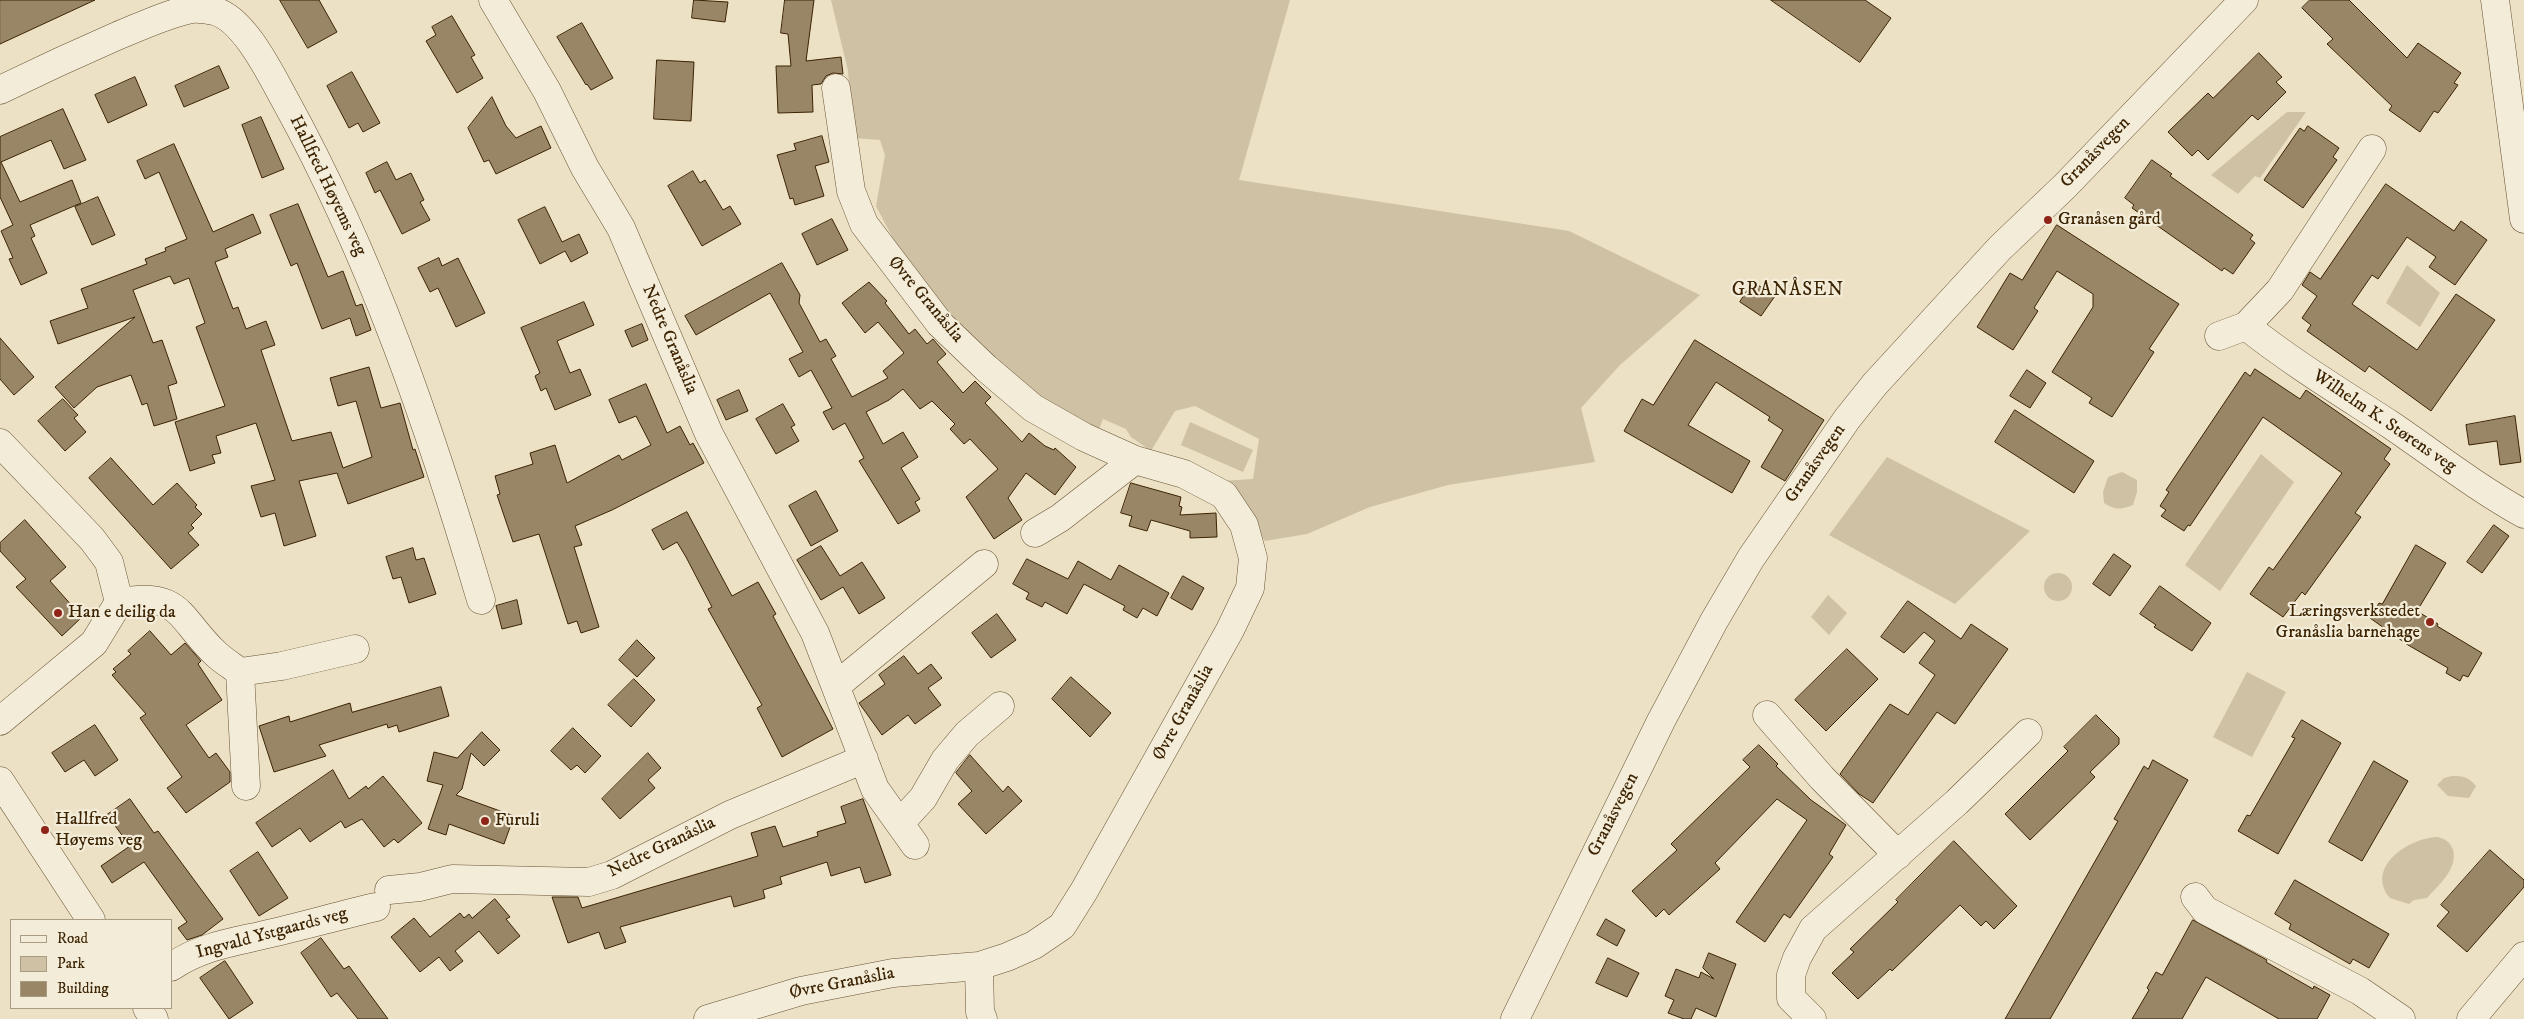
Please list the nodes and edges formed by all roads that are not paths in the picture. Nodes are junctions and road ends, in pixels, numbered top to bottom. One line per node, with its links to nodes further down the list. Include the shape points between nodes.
1 (493, 0): 20 (street, Nedre Granåslia, via 547,91 585,168 621,228 709,434 811,625)
2 (2244, 0): 39 (street, Granåsvegen, via 2065,186 2000,248 1875,384 1832,441 1751,558 1714,621 1591,861)
3 (2495, 0): 8 (street)
4 (196, 4): 6 (street, Hallfred Høyems veg); 16 (street, Hallfred Høyems veg, via 235,24 259,54 326,178 406,366)
5 (836, 88): 12 (street, Øvre Granåslia, via 851,191 864,224 940,324 1034,408 1084,437)
6 (0, 90)
7 (2372, 148): 9 (street, via 2280,290)
8 (2524, 219)
9 (2246, 326): 10 (street); 13 (street, Wilhelm K. Størens veg, via 2483,491)
10 (2219, 336)
11 (0, 443): 17 (street, via 92,539 109,562)
12 (1134, 460): 14 (street, via 1060,518); 36 (street, Øvre Granåslia, via 1184,474 1224,495 1244,525 1252,550 1250,588 1230,630 1062,926 1034,945)
13 (2524, 514)
14 (1035, 533)
15 (984, 564): 20 (street)
16 (481, 600)
17 (119, 602): 19 (street, via 154,599 174,608 191,623 215,654); 23 (street, via 94,643)
18 (355, 649): 19 (street)
19 (240, 672): 27 (street)
20 (837, 685): 25 (street, Nedre Granåslia)
21 (1000, 706): 28 (street, via 967,734 945,760 923,798)
22 (1767, 715): 30 (street, via 1822,778)
23 (0, 721)
24 (2028, 733): 30 (street)
25 (864, 759): 28 (street, Nedre Granåslia, via 875,789); 32 (street, Nedre Granåslia, via 730,814 612,875 588,882 452,879)
26 (0, 782): 33 (street)
27 (246, 786)
28 (900, 823): 29 (street, Nedre Granåslia)
29 (915, 845)
30 (1898, 855): 40 (street, via 1813,929 1796,958 1791,975 1791,998)
31 (2195, 897): 41 (street, via 2206,910 2360,991)
32 (382, 899): 35 (street, Ingvald Ystgaards veg, via 271,934 200,950)
33 (90, 919)
34 (2524, 956): 42 (street)
35 (172, 966)
36 (979, 966): 37 (street, Øvre Granåslia, via 893,973 801,990); 38 (street)
37 (708, 1019)
38 (983, 1019)
39 (1515, 1019)
40 (1812, 1019)
41 (2401, 1019)
42 (2471, 1019)

